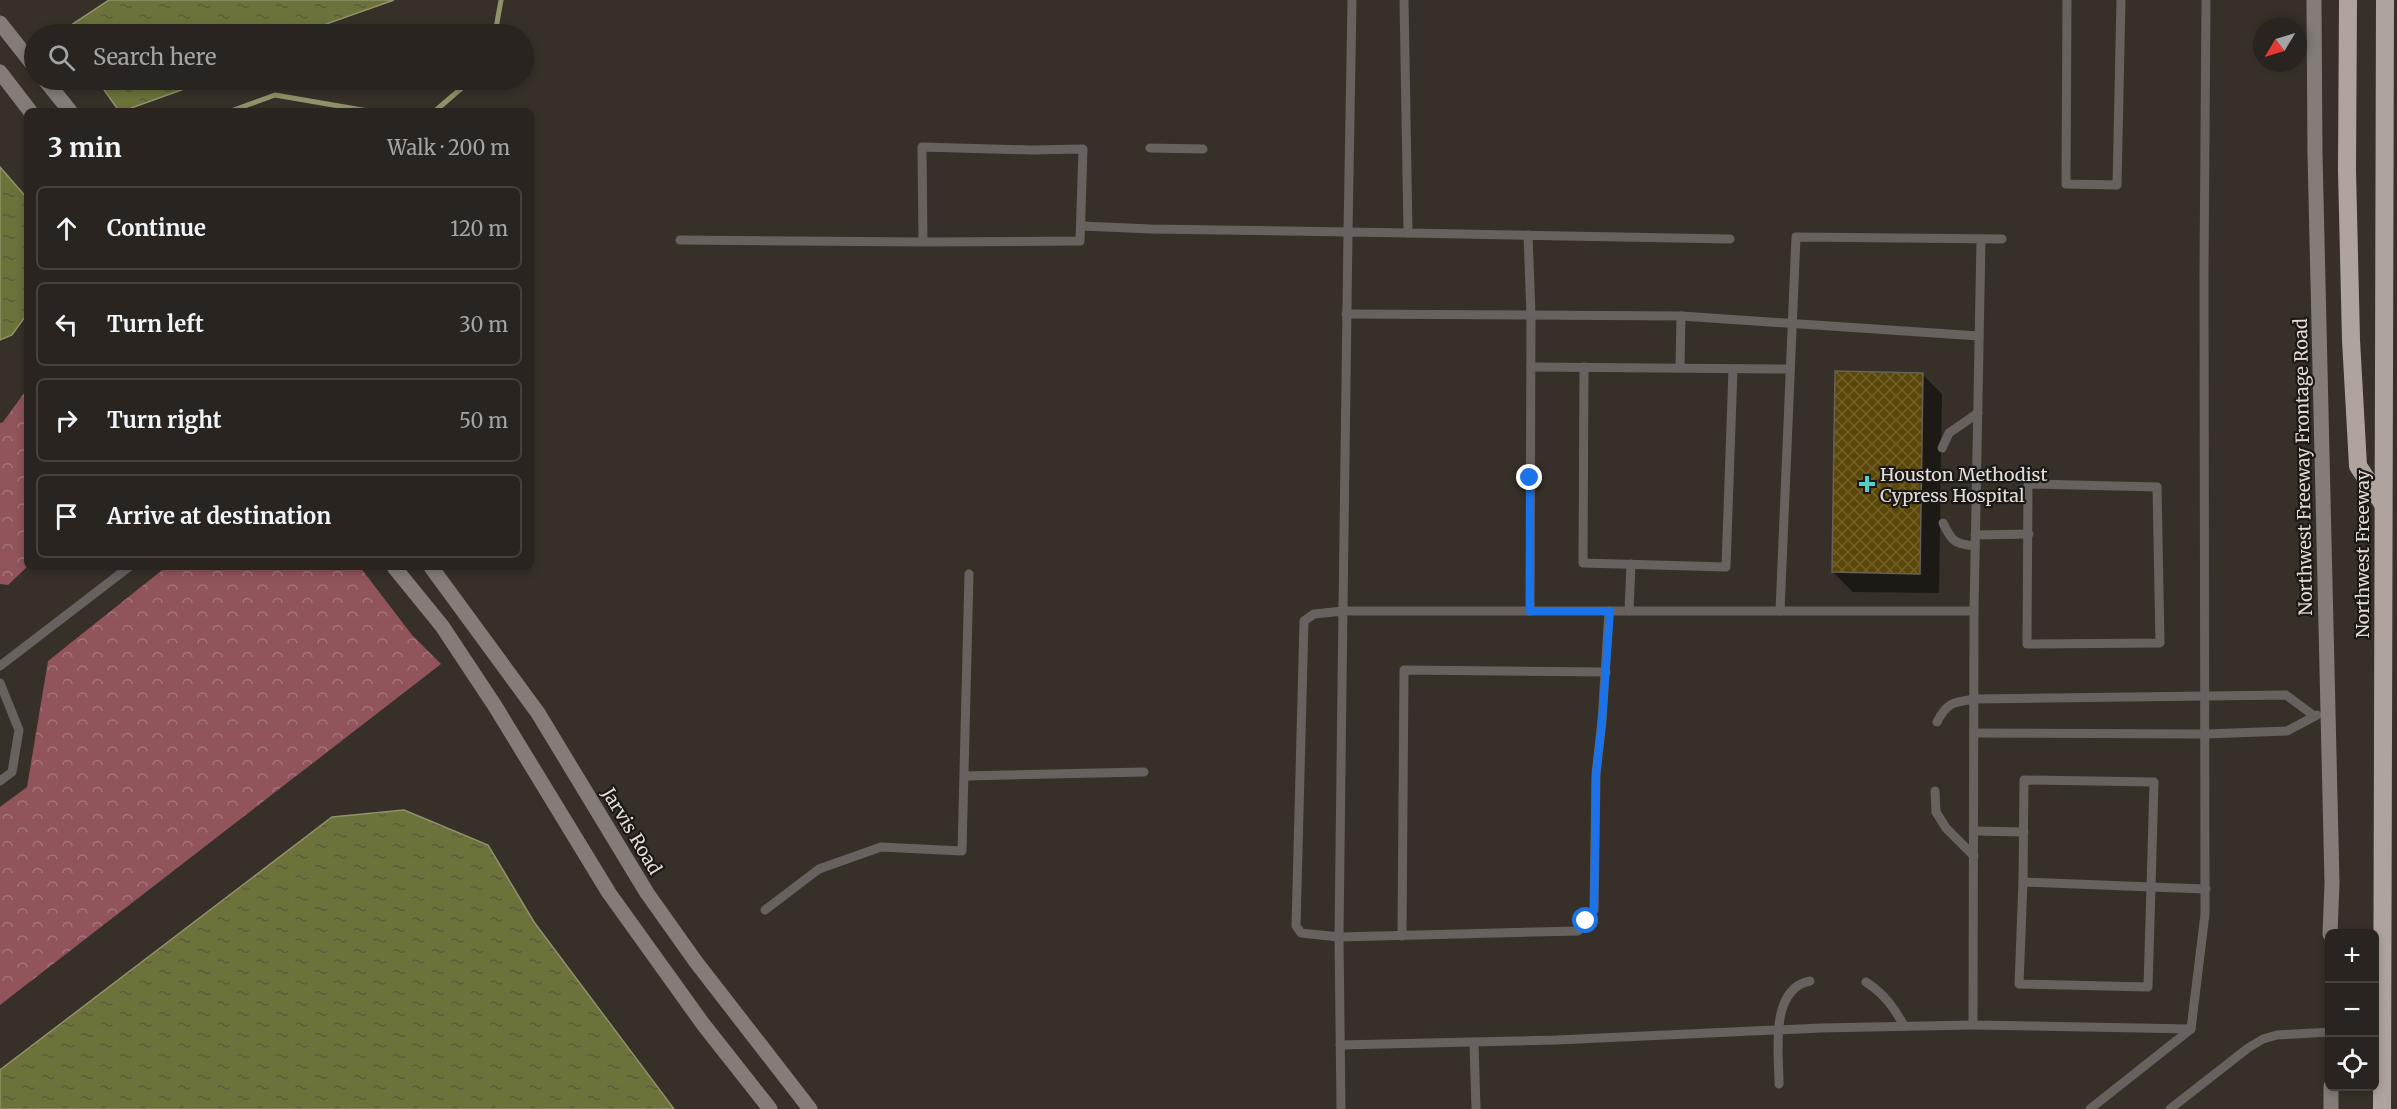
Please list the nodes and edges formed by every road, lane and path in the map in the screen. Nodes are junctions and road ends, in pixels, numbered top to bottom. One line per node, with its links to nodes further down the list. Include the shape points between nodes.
1 (1352, 0): 18 (lane)
2 (1404, 0): 19 (lane)
3 (2067, 0): 4 (lane, via 2066,184 2117,185)
4 (2121, 0)
5 (2206, 0): 59 (lane)
6 (2314, 0): 61 (street, Northwest Freeway Frontage Road)
7 (2348, 0): 38 (highway, via 2347,181 2358,466)
8 (2385, 0): 38 (highway, Northwest Freeway)
9 (0, 23): 10 (street)
10 (24, 53)
11 (0, 72): 13 (street)
12 (53, 90): 14 (street)
13 (28, 108)
14 (68, 108)
15 (1150, 148): 16 (lane)
16 (1203, 149)
17 (1082, 226): 18 (lane); 25 (lane, via 1080,241); 25 (lane, via 1083,149 922,147)
18 (1348, 232): 19 (lane); 26 (lane)
19 (1408, 233): 20 (lane)
20 (1528, 235): 21 (lane); 27 (lane)
21 (1730, 239)
22 (1981, 239): 23 (lane); 29 (lane, via 1796,237); 30 (lane)
23 (2002, 239)
24 (680, 240): 25 (lane)
25 (923, 242)
26 (1347, 314): 27 (lane); 49 (lane)
27 (1531, 315): 28 (lane); 31 (lane)
28 (1681, 316): 29 (lane); 33 (lane)
29 (1793, 325): 30 (lane); 35 (lane)
30 (1979, 336): 36 (lane)
31 (1531, 367): 32 (lane); 50 (lane)
32 (1584, 367): 33 (lane); 43 (lane, via 1583,563)
33 (1680, 368): 34 (lane)
34 (1733, 369): 35 (lane); 43 (lane, via 1726,567)
35 (1790, 369): 53 (lane)
36 (1978, 413): 37 (lane, via 1949,433); 41 (lane)
37 (1942, 448)
38 (2384, 504): 97 (highway, Northwest Freeway)
39 (1943, 523): 42 (lane, via 1959,544)
40 (2029, 534): 40 (lane, via 2026,644 2160,643 2157,487 2028,484); 41 (lane)
41 (1976, 535): 42 (lane)
42 (1975, 546): 54 (lane)
43 (1631, 564): 52 (lane)
44 (125, 570): 56 (lane)
45 (396, 570): 55 (street)
46 (433, 570): 48 (street, Jarvis Road)
47 (969, 574): 66 (lane)
48 (462, 606): 55 (street); 91 (street, Jarvis Road, via 538,713 647,893)
49 (1343, 611): 50 (lane); 78 (lane); 78 (lane, via 1314,614 1304,621 1296,926 1301,933)
50 (1530, 611): 51 (lane)
51 (1610, 611): 52 (lane); 57 (lane)
52 (1629, 611): 53 (lane)
53 (1780, 611): 54 (lane)
54 (1974, 611): 60 (lane)
55 (439, 622): 90 (street, via 609,894)
56 (0, 666)
57 (1606, 672): 77 (lane, via 1596,774 1594,910 1578,931); 77 (lane, via 1404,670)
58 (0, 682): 67 (lane, via 19,730 12,772)
59 (2205, 696): 60 (lane); 61 (lane, via 2286,695); 64 (lane)
60 (1975, 699): 62 (lane, via 1954,702); 63 (lane)
61 (2321, 715): 64 (lane, via 2288,731); 76 (street, Northwest Freeway Frontage Road, via 2332,883)
62 (1936, 722)
63 (1974, 733): 64 (lane); 69 (lane)
64 (2206, 734): 74 (lane)
65 (1144, 772): 66 (lane)
66 (965, 776): 75 (lane, via 962,851 881,847 819,869)
67 (0, 781)
68 (1935, 791): 71 (lane, via 1936,812)
69 (1974, 831): 70 (lane); 71 (lane)
70 (2024, 832): 72 (lane); 73 (lane, via 2024,780 2154,782)
71 (1974, 856): 81 (lane)
72 (2023, 882): 73 (lane); 73 (lane, via 2019,984 2148,987)
73 (2151, 887): 74 (lane)
74 (2206, 889): 83 (lane)
75 (765, 910)
76 (2330, 929)
77 (1402, 936): 78 (lane)
78 (1339, 937): 87 (lane)
79 (1810, 981): 84 (lane, via 1790,992 1783,1004)
80 (1866, 982): 82 (lane, via 1894,1007)
81 (1973, 1025): 82 (lane); 83 (lane)
82 (1904, 1026): 84 (lane)
83 (2191, 1029): 94 (lane)
84 (1779, 1030): 86 (lane); 88 (lane)
85 (2325, 1032): 95 (lane, via 2263,1039)
86 (1474, 1042): 87 (lane); 93 (lane)
87 (1340, 1045): 92 (lane)
88 (1779, 1084)
89 (2331, 1091): 96 (street)
90 (770, 1109)
91 (810, 1109)
92 (1341, 1109)
93 (1476, 1109)
94 (2090, 1109)
95 (2170, 1109)
96 (2331, 1109)
97 (2382, 1109)

